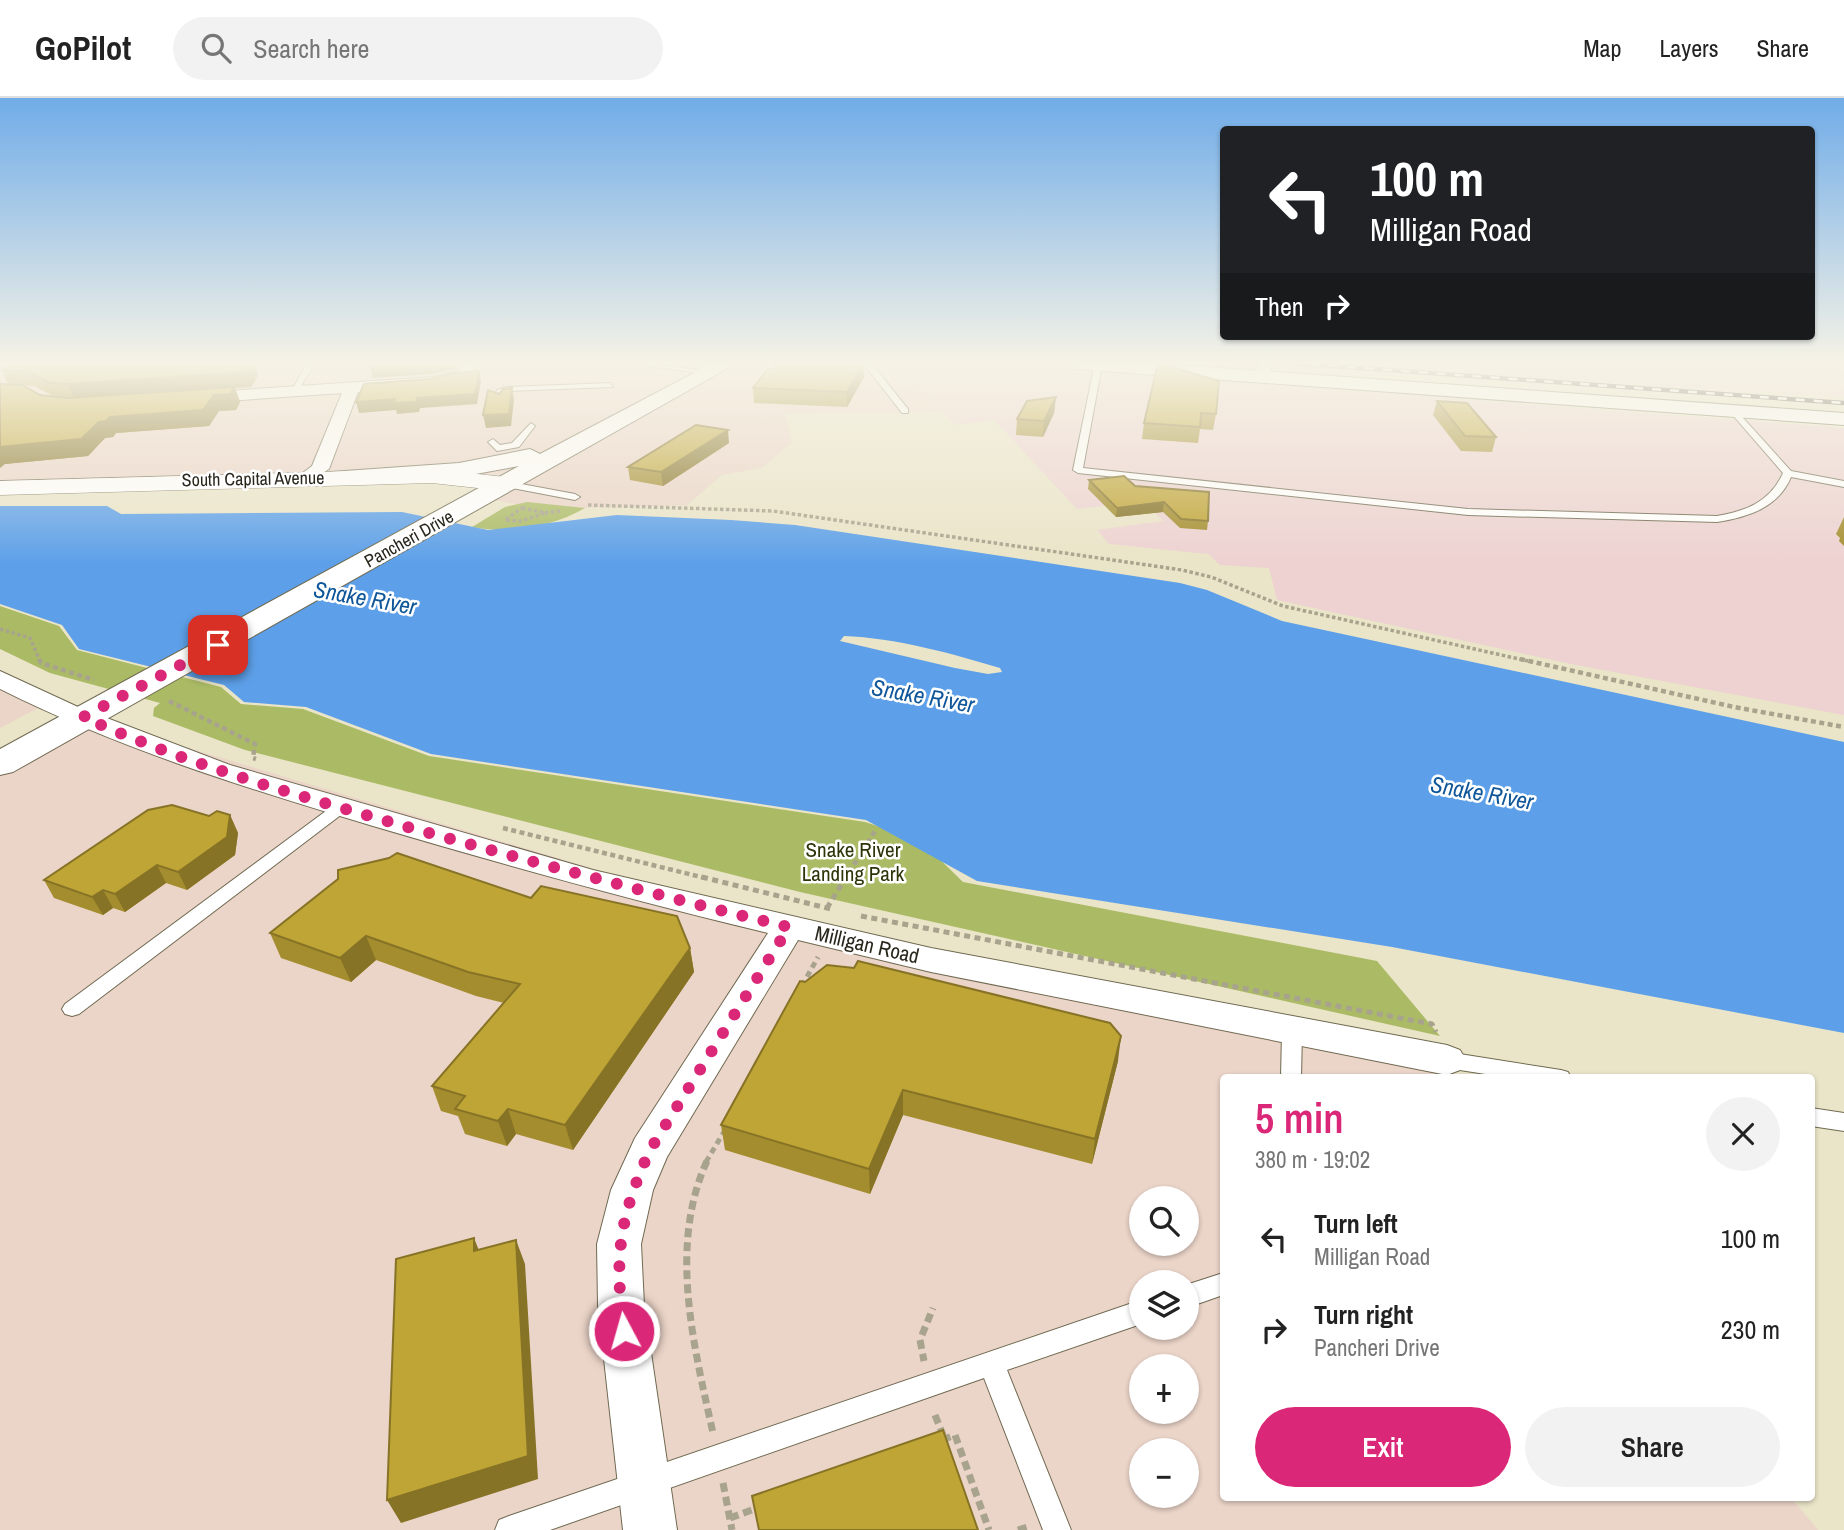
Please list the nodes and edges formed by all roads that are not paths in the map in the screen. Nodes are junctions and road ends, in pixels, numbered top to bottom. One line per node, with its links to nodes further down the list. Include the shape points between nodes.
1 (335, 430): 10 (street, via 320,469)
2 (529, 430): 7 (lane, via 515,446 497,448)
3 (603, 430): 6 (main road, Pancheri Drive)
4 (1086, 430): 8 (lane, via 1078,470 1468,512 1736,517 1766,505 1782,492)
5 (1750, 430): 8 (lane)
6 (589, 438): 9 (main road, via 484,467); 11 (main road, Pancheri Drive)
7 (493, 442)
8 (1788, 473): 12 (lane)
9 (338, 477): 10 (street, South Capital Avenue); 11 (street, South Capital Avenue, via 439,476)
10 (304, 478): 13 (street, South Capital Avenue)
11 (505, 484): 14 (lane); 16 (main road, Pancheri Drive, via 158,693)
12 (1844, 484)
13 (0, 488)
14 (576, 501)
15 (0, 679): 16 (street, Milligan Road)
16 (76, 715): 17 (main road, Pancheri Drive); 18 (street, Milligan Road, via 220,771)
17 (0, 764)
18 (341, 808): 19 (street, Milligan Road, via 589,879); 20 (lane)
19 (806, 926): 21 (street, Milligan Road, via 931,960); 31 (street, via 650,1150 632,1190 619,1244 621,1305)
20 (72, 1009)
21 (1292, 1031): 22 (street, Milligan Road); 23 (lane)
22 (1447, 1060): 24 (lane, Milligan Road)
23 (1291, 1074)
24 (1536, 1074)
25 (1815, 1118): 26 (lane)
26 (1844, 1122)
27 (1220, 1285): 28 (lane)
28 (1199, 1292)
29 (1129, 1316): 30 (lane)
30 (992, 1365): 31 (lane); 34 (lane)
31 (644, 1486): 32 (lane); 33 (street)
32 (509, 1530)
33 (650, 1530)
34 (1057, 1530)

